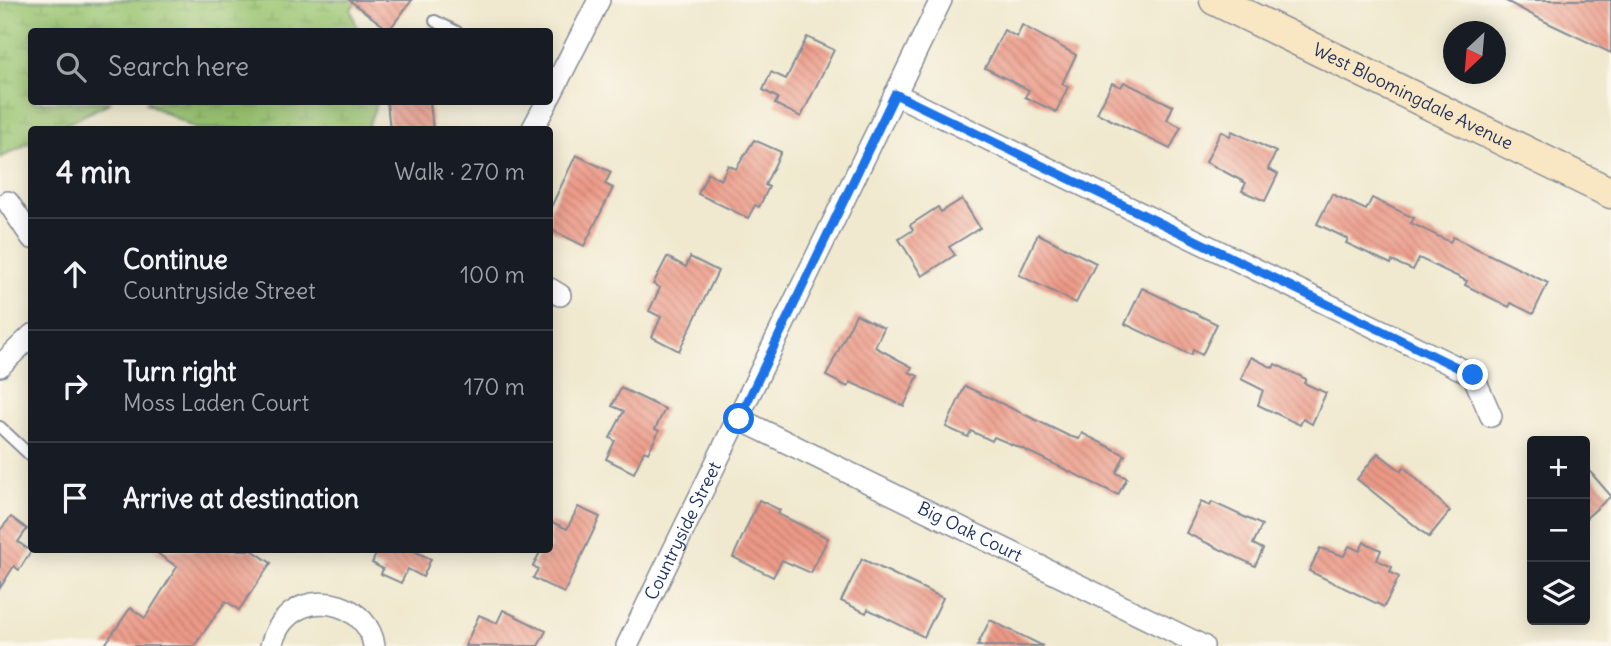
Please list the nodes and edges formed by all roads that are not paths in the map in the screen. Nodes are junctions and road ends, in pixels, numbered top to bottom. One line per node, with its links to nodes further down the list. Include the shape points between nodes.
1 (599, 0): 6 (street)
2 (941, 0): 7 (street, Countryside Street)
3 (1215, 0): 10 (main road, West Bloomingdale Avenue)
4 (435, 21): 5 (lane)
5 (449, 28)
6 (553, 83)
7 (895, 94): 15 (street, via 1473,375); 16 (street, Countryside Street)
8 (545, 105): 9 (street)
9 (534, 126)
10 (1611, 193)
11 (8, 202): 12 (street)
12 (28, 232)
13 (28, 339): 14 (street)
14 (0, 366)
15 (1491, 416)
16 (739, 419): 21 (street, Countryside Street); 22 (street, Big Oak Court)
17 (0, 427): 18 (lane)
18 (28, 453)
19 (271, 646): 20 (street, via 287,616 319,602 352,611 365,624)
20 (374, 646)
21 (627, 646)
22 (1203, 646)

